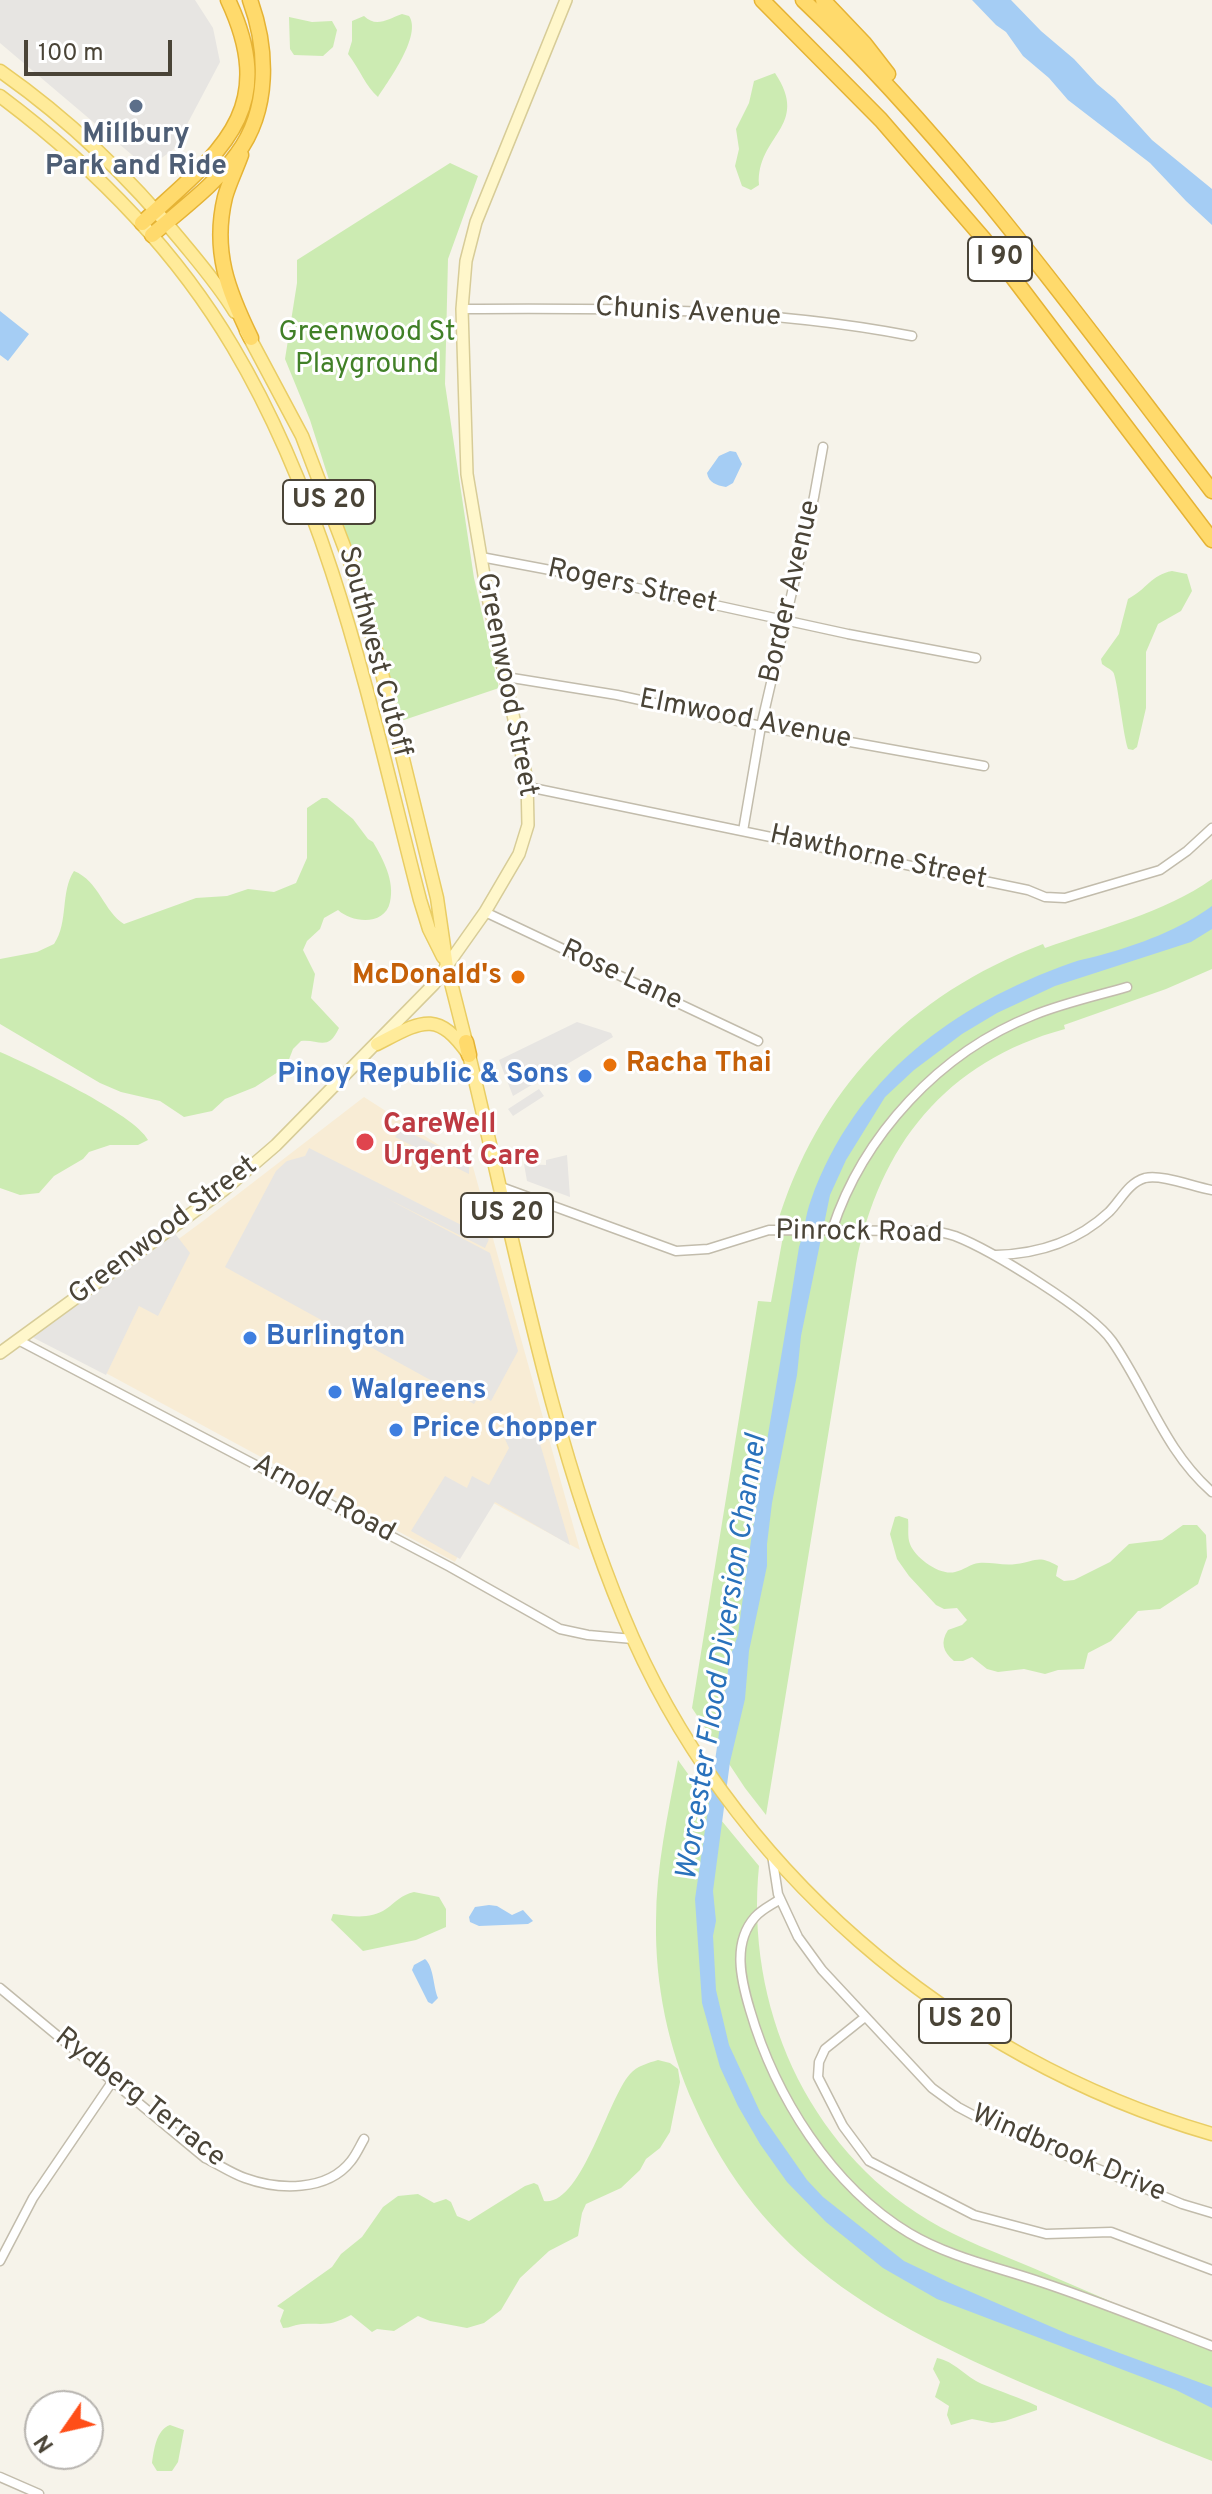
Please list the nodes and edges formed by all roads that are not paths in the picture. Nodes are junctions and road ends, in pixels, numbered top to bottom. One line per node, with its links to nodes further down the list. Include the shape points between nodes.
1 (228, 0): 11 (highway, via 247,59 240,113 214,158)
2 (250, 0): 9 (highway, via 259,29 263,83)
3 (566, 0): 14 (street, Greenwood Street, via 476,222)
4 (762, 0): 19 (highway, I 90, via 881,120 965,217)
5 (803, 0): 10 (highway, I 90)
6 (823, 0): 10 (highway, via 864,43)
7 (0, 71): 11 (main road, Southwest Cutoff / US 20, via 90,141)
8 (0, 96): 13 (main road, Southwest Cutoff / US 20, via 65,146)
9 (249, 134): 12 (highway, via 238,154); 16 (highway, via 226,196 220,230 230,295)
10 (939, 142): 18 (highway, I 90)
11 (156, 210): 12 (main road, Southwest Cutoff / US 20); 13 (highway)
12 (166, 222): 13 (highway); 16 (main road, Southwest Cutoff / US 20)
13 (147, 229): 30 (main road, Southwest Cutoff / US 20, via 233,347 306,498 352,633 420,900)
14 (462, 309): 15 (street, Chunis Avenue, via 637,308 859,326); 20 (street, Greenwood Street, via 467,474)
15 (912, 336)
16 (251, 338): 30 (main road, Southwest Cutoff / US 20, via 302,436 353,570 437,898)
17 (823, 447): 21 (street, Border Avenue)
18 (1212, 491)
19 (1212, 540)
20 (481, 557): 21 (street, Rogers Street); 23 (street, Greenwood Street)
21 (784, 620): 22 (street, Rogers Street); 24 (street, Border Avenue)
22 (976, 658)
23 (506, 677): 24 (street, Elmwood Avenue); 26 (street, Greenwood Street)
24 (761, 726): 25 (street, Elmwood Avenue); 28 (street, Border Avenue)
25 (984, 766)
26 (528, 787): 28 (street, Hawthorne Street); 29 (street, Greenwood Street, via 522,845)
27 (1212, 828): 28 (street, Hawthorne Street, via 1160,870 1060,899)
28 (743, 831)
29 (485, 912): 30 (street, Greenwood Street); 32 (street, Rose Lane)
30 (447, 967): 33 (street, Greenwood Street); 34 (main road, Southwest Cutoff / US 20)
31 (1127, 987): 37 (street, via 1033,1015 977,1044 911,1096 867,1154)
32 (758, 1041)
33 (377, 1044): 34 (main road, via 433,1024 444,1026); 39 (street, Greenwood Street, via 243,1175)
34 (468, 1049): 35 (main road, Southwest Cutoff / US 20)
35 (501, 1187): 37 (street, Pinrock Road, via 676,1251 708,1249 769,1230); 42 (main road, Southwest Cutoff / US 20, via 545,1375 600,1555)
36 (1212, 1190): 38 (street, via 1145,1178 1105,1216 1067,1240 1035,1252)
37 (829, 1230): 38 (street, Pinrock Road, via 940,1232)
38 (993, 1255): 41 (street, Pinrock Road, via 1108,1335 1175,1451)
39 (18, 1340): 40 (street, Greenwood Street); 42 (street, Arnold Road, via 560,1629)
40 (0, 1353)
41 (1212, 1492)
42 (633, 1639): 43 (main road, US 20, via 703,1766)
43 (772, 1854): 44 (street, Windbrook Drive); 48 (main road, US 20, via 879,1957 975,2028 1082,2085)
44 (780, 1899): 46 (street, Windbrook Drive, via 822,1970); 53 (street, via 748,1928 740,1963 742,1985 767,2059 809,2133 842,2176 891,2221 933,2245)
45 (0, 1988): 47 (street, Rydberg Terrace)
46 (865, 2017): 50 (street, Windbrook Drive, via 932,2088 974,2117); 52 (street, via 825,2049 818,2077 843,2126 869,2161 974,2215 1046,2234 1111,2232)
47 (112, 2082): 49 (street, Rydberg Terrace, via 205,2158 244,2178 279,2187 333,2177); 51 (street, via 33,2198)
48 (1212, 2134)
49 (364, 2139)
50 (1212, 2213)
51 (0, 2261)
52 (1212, 2270)
53 (1212, 2346)
54 (0, 2477): 55 (street)
55 (39, 2494)

